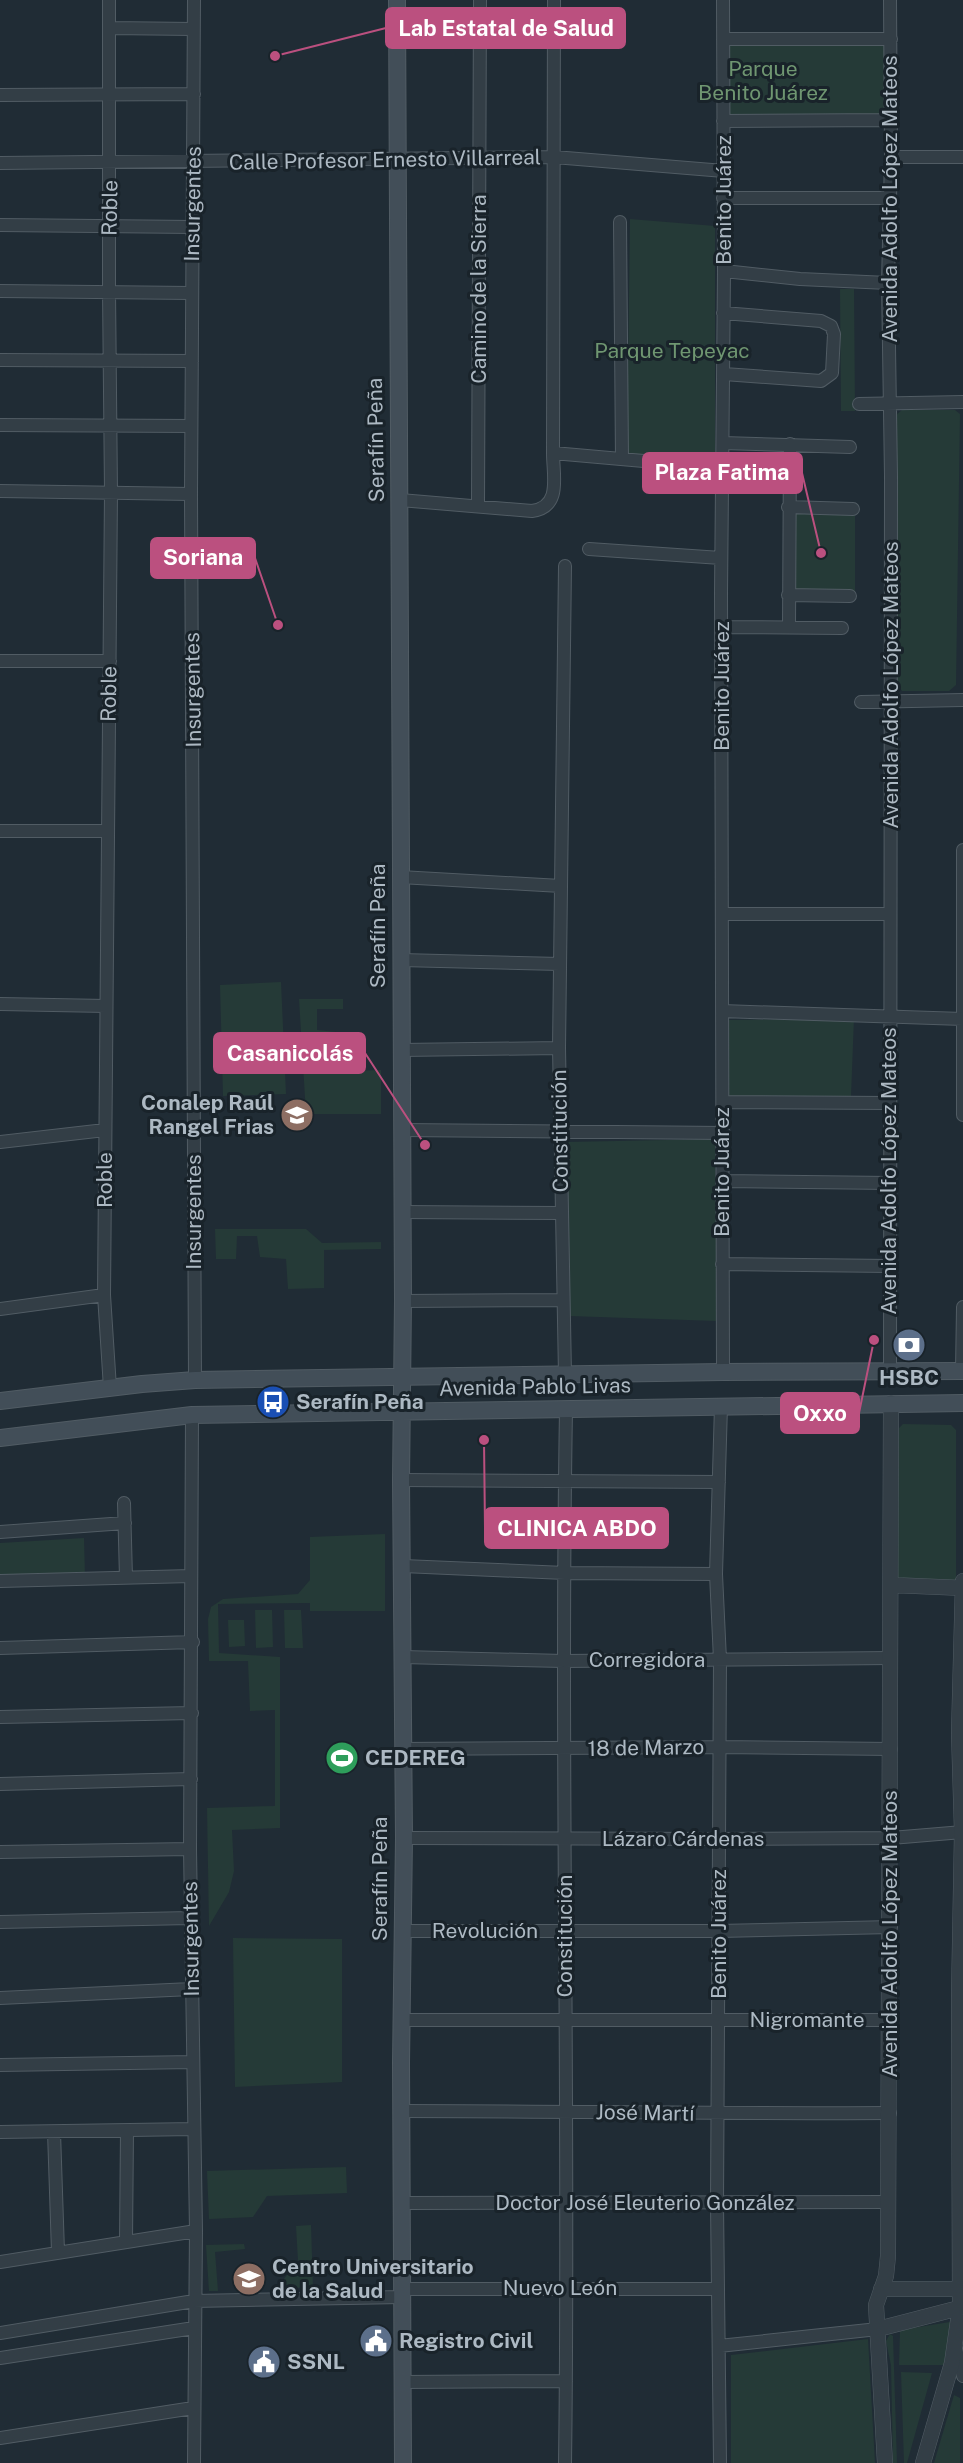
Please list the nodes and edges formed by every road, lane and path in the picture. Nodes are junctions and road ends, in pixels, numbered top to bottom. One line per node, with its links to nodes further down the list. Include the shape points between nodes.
1 (109, 0): 8 (street, Roble)
2 (194, 0): 9 (street, Insurgentes)
3 (397, 0): 21 (main road, Serafín Peña)
4 (480, 0): 19 (street, Camino de la Sierra)
5 (554, 0): 20 (street)
6 (723, 0): 10 (street, Benito Juárez)
7 (890, 0): 11 (street, Avenida Adolfo López Mateos)
8 (110, 28): 9 (street); 12 (street, Roble)
9 (194, 29): 13 (street, Insurgentes)
10 (723, 39): 11 (street); 16 (street, Benito Juárez)
11 (891, 39): 15 (street, Avenida Adolfo López Mateos)
12 (110, 94): 13 (street); 14 (street); 22 (street, Roble)
13 (194, 94): 23 (street, Insurgentes)
14 (0, 95)
15 (890, 120): 16 (street); 17 (street, Avenida Adolfo López Mateos)
16 (723, 121): 25 (street, Benito Juárez)
17 (891, 157): 18 (street); 27 (street, Avenida Adolfo López Mateos)
18 (963, 157)
19 (480, 158): 20 (street, Calle Profesor Ernesto Villarreal); 21 (street, Calle Profesor Ernesto Villarreal); 58 (street, Camino de la Sierra)
20 (554, 158): 25 (street, Calle Profesor Ernesto Villarreal); 51 (street)
21 (398, 159): 23 (street, Calle Profesor Ernesto Villarreal); 57 (main road, Serafín Peña)
22 (111, 162): 23 (street, Calle Profesor Ernesto Villarreal); 24 (street, Calle Profesor Ernesto Villarreal); 30 (street, Roble)
23 (193, 162): 31 (street, Insurgentes)
24 (0, 163)
25 (724, 171): 26 (street, Benito Juárez)
26 (723, 198): 27 (street); 32 (street, Benito Juárez)
27 (890, 198): 33 (street, Avenida Adolfo López Mateos)
28 (620, 222): 52 (street)
29 (0, 225): 30 (street)
30 (109, 225): 31 (street); 35 (street, Roble)
31 (193, 227): 36 (street, Insurgentes)
32 (724, 271): 33 (street); 37 (street, Benito Juárez)
33 (888, 283): 43 (street, Avenida Adolfo López Mateos)
34 (0, 291): 35 (street)
35 (109, 291): 36 (street); 38 (street, Roble)
36 (191, 293): 40 (street, Insurgentes)
37 (723, 313): 41 (street, Benito Juárez); 41 (street, via 821,321 831,326 834,334 832,373 827,378 814,382)
38 (109, 359): 39 (street); 40 (street); 46 (street, Roble)
39 (0, 360)
40 (192, 361): 47 (street, Insurgentes)
41 (724, 374): 48 (street, Benito Juárez)
42 (963, 402): 43 (street)
43 (890, 403): 44 (street); 72 (street, Avenida Adolfo López Mateos)
44 (859, 404)
45 (0, 425): 46 (street)
46 (111, 426): 47 (street); 55 (street, Roble)
47 (191, 426): 56 (street, Insurgentes)
48 (723, 443): 49 (street); 53 (street, Benito Juárez)
49 (790, 444): 50 (street); 59 (street)
50 (850, 447)
51 (553, 453): 52 (street); 58 (street, via 554,493 546,507 532,511)
52 (622, 459): 53 (street)
53 (723, 468): 62 (street, Benito Juárez)
54 (0, 491): 55 (street)
55 (111, 492): 56 (street); 70 (street, Roble)
56 (191, 494): 116 (street, Insurgentes)
57 (399, 500): 58 (street); 77 (main road, Serafín Peña)
58 (478, 506)
59 (788, 507): 60 (street); 64 (street)
60 (853, 509)
61 (589, 549): 62 (street)
62 (722, 558): 66 (street, Benito Juárez)
63 (565, 566): 78 (street, Constitución)
64 (788, 595): 65 (street); 67 (street)
65 (850, 596)
66 (722, 627): 67 (street); 79 (street, Benito Juárez)
67 (789, 627): 68 (street)
68 (842, 628)
69 (0, 661): 70 (street)
70 (110, 662): 75 (street, Roble)
71 (963, 700): 72 (street)
72 (890, 701): 73 (street); 80 (street, Avenida Adolfo López Mateos)
73 (861, 702)
74 (0, 831): 75 (street)
75 (107, 831): 85 (street, Roble)
76 (963, 850): 81 (street)
77 (400, 877): 78 (street); 82 (main road, Serafín Peña)
78 (561, 886): 83 (street, Constitución)
79 (724, 914): 80 (street); 86 (street, Benito Juárez)
80 (890, 914): 87 (street, Avenida Adolfo López Mateos)
81 (963, 939): 88 (street)
82 (400, 960): 83 (street); 90 (main road, Serafín Peña)
83 (560, 964): 89 (street, Constitución)
84 (0, 1004): 85 (street)
85 (106, 1006): 95 (street, Roble)
86 (722, 1011): 87 (street); 91 (street, Benito Juárez)
87 (889, 1017): 88 (street); 93 (street, Avenida Adolfo López Mateos)
88 (963, 1019): 92 (street)
89 (559, 1048): 90 (street); 97 (street, Constitución)
90 (401, 1050): 96 (main road, Serafín Peña)
91 (723, 1102): 93 (street); 98 (street, Benito Juárez)
92 (963, 1102): 94 (street)
93 (889, 1103): 101 (street, Avenida Adolfo López Mateos)
94 (963, 1115)
95 (105, 1130): 99 (street); 106 (street, Roble)
96 (402, 1130): 97 (street); 102 (main road, Serafín Peña)
97 (562, 1132): 98 (street); 103 (street, Constitución)
98 (724, 1133): 100 (street, Benito Juárez)
99 (0, 1142)
100 (724, 1180): 101 (street); 104 (street, Benito Juárez)
101 (890, 1183): 105 (street, Avenida Adolfo López Mateos)
102 (402, 1212): 103 (street); 108 (main road, Serafín Peña)
103 (561, 1213): 107 (street, Constitución)
104 (722, 1264): 105 (street); 113 (street, Benito Juárez)
105 (889, 1266): 111 (street, Avenida Adolfo López Mateos)
106 (104, 1295): 110 (street); 117 (street, Roble)
107 (563, 1300): 108 (street); 114 (street, Constitución)
108 (403, 1301): 115 (main road, Serafín Peña)
109 (963, 1307): 112 (street)
110 (0, 1309)
111 (890, 1371): 112 (main road, Avenida Pablo Livas); 113 (main road, Avenida Pablo Livas)
112 (963, 1371)
113 (723, 1372): 114 (main road, Avenida Pablo Livas)
114 (565, 1375): 115 (main road, Avenida Pablo Livas)
115 (402, 1377): 116 (main road, Avenida Pablo Livas); 123 (main road, Serafín Peña)
116 (195, 1380): 117 (main road, Avenida Pablo Livas)
117 (110, 1388): 118 (main road, Avenida Pablo Livas)
118 (0, 1401)
119 (891, 1403): 120 (main road, Avenida Pablo Livas); 121 (main road, Avenida Pablo Livas); 139 (street, Avenida Adolfo López Mateos)
120 (963, 1403)
121 (721, 1406): 122 (main road, Avenida Pablo Livas); 128 (street, Benito Juárez)
122 (566, 1410): 123 (main road, Avenida Pablo Livas); 127 (street, Constitución)
123 (402, 1411): 124 (main road, Avenida Pablo Livas); 126 (main road, Serafín Peña)
124 (192, 1415): 125 (main road, Avenida Pablo Livas); 135 (street, Insurgentes)
125 (0, 1438)
126 (401, 1480): 127 (street); 132 (main road, Serafín Peña)
127 (565, 1482): 128 (street); 133 (street, Constitución)
128 (719, 1482): 134 (street, Benito Juárez)
129 (124, 1503): 130 (street)
130 (125, 1523): 131 (street); 136 (street)
131 (0, 1532)
132 (402, 1566): 133 (street); 143 (main road, Serafín Peña)
133 (565, 1573): 134 (street); 146 (street, Constitución)
134 (716, 1574): 145 (street, Benito Juárez)
135 (191, 1576): 136 (street); 141 (street, Insurgentes)
136 (126, 1578): 137 (street)
137 (0, 1581)
138 (963, 1581): 140 (street)
139 (892, 1585): 140 (street); 144 (street, Avenida Adolfo López Mateos)
140 (963, 1587): 149 (street)
141 (193, 1642): 142 (street); 147 (street, Insurgentes)
142 (0, 1648)
143 (403, 1657): 146 (street, Corregidora); 151 (main road, Serafín Peña)
144 (891, 1658): 145 (street, Corregidora); 153 (street, Avenida Adolfo López Mateos)
145 (720, 1660): 146 (street, Corregidora); 150 (street, Benito Juárez)
146 (563, 1661): 152 (street, Constitución)
147 (192, 1713): 148 (street); 154 (street, Insurgentes)
148 (0, 1717)
149 (961, 1733): 156 (street)
150 (720, 1747): 152 (street, 18 de Marzo); 153 (street, 18 de Marzo); 159 (street, Benito Juárez)
151 (402, 1749): 152 (street, 18 de Marzo); 157 (main road, Serafín Peña)
152 (565, 1749): 160 (street, Constitución)
153 (891, 1749): 158 (street, Avenida Adolfo López Mateos)
154 (191, 1779): 155 (street); 161 (street, Insurgentes)
155 (0, 1784)
156 (962, 1832): 158 (street, Lázaro Cárdenas); 163 (street)
157 (404, 1838): 160 (street, Lázaro Cárdenas); 169 (main road, Serafín Peña)
158 (891, 1838): 159 (street, Lázaro Cárdenas); 166 (street, Avenida Adolfo López Mateos)
159 (718, 1839): 160 (street, Lázaro Cárdenas); 168 (street, Benito Juárez)
160 (564, 1840): 167 (street, Constitución)
161 (190, 1849): 162 (street); 164 (street, Insurgentes)
162 (0, 1852)
163 (962, 1916): 171 (street)
164 (190, 1918): 165 (street); 170 (street, Insurgentes)
165 (0, 1922)
166 (891, 1927): 168 (street, Revolución); 175 (street, Avenida Adolfo López Mateos)
167 (566, 1930): 168 (street, Revolución); 169 (street, Revolución); 174 (street, Constitución)
168 (719, 1930): 176 (street, Benito Juárez)
169 (403, 1931): 173 (main road, Serafín Peña)
170 (191, 1989): 172 (street); 177 (street, Insurgentes)
171 (961, 1996): 179 (street)
172 (0, 1998)
173 (401, 2019): 174 (street, Nigromante); 180 (main road, Serafín Peña)
174 (565, 2020): 176 (street, Nigromante); 181 (street, Constitución)
175 (890, 2020): 176 (street, Nigromante); 182 (street, Avenida Adolfo López Mateos)
176 (719, 2021): 183 (street, Benito Juárez)
177 (193, 2062): 178 (street); 184 (street, Insurgentes)
178 (0, 2065)
179 (961, 2083): 188 (street)
180 (401, 2111): 181 (street, José Martí); 191 (main road, Serafín Peña)
181 (566, 2111): 183 (street, José Martí); 189 (street, Constitución)
182 (890, 2113): 183 (street, José Martí); 190 (street, Avenida Adolfo López Mateos)
183 (717, 2114): 192 (street, Benito Juárez)
184 (194, 2129): 187 (street); 193 (street, Insurgentes)
185 (0, 2132): 186 (street)
186 (54, 2132): 187 (street); 196 (street)
187 (127, 2132): 194 (street)
188 (962, 2164): 195 (street)
189 (566, 2202): 191 (street, Doctor José Eleuterio González); 192 (street, Doctor José Eleuterio González); 198 (street, Constitución)
190 (889, 2202): 192 (street, Doctor José Eleuterio González); 200 (street, Avenida Adolfo López Mateos, via 888,2266)
191 (402, 2203): 202 (main road, Serafín Peña)
192 (717, 2204): 199 (street, Benito Juárez)
193 (196, 2231): 194 (street); 203 (street, Insurgentes)
194 (126, 2241): 196 (street)
195 (962, 2246): 201 (street)
196 (58, 2252): 197 (street)
197 (0, 2262)
198 (566, 2288): 199 (street, Nuevo León); 202 (street, Nuevo León); 212 (street, Constitución)
199 (717, 2289): 208 (street, Benito Juárez)
200 (881, 2289): 201 (street); 206 (street, Avenida Adolfo López Mateos, via 876,2305)
201 (962, 2289): 204 (street)
202 (402, 2293): 203 (street, Nuevo León); 213 (main road, Serafín Peña)
203 (194, 2301): 205 (street, Insurgentes); 207 (street, Nuevo León)
204 (962, 2307): 206 (street); 209 (street)
205 (194, 2328): 210 (street); 214 (street, Insurgentes)
206 (878, 2329): 208 (street); 220 (street, Avenida Adolfo López Mateos)
207 (0, 2333)
208 (719, 2346): 219 (street, Benito Juárez)
209 (955, 2347): 211 (street); 221 (street)
210 (0, 2358)
211 (963, 2376)
212 (566, 2381): 213 (street); 218 (street, Constitución)
213 (403, 2382): 217 (main road, Serafín Peña)
214 (193, 2408): 215 (street); 216 (street, Insurgentes)
215 (0, 2438)
216 (194, 2463)
217 (403, 2463)
218 (565, 2463)
219 (720, 2463)
220 (885, 2463)
221 (923, 2463)

